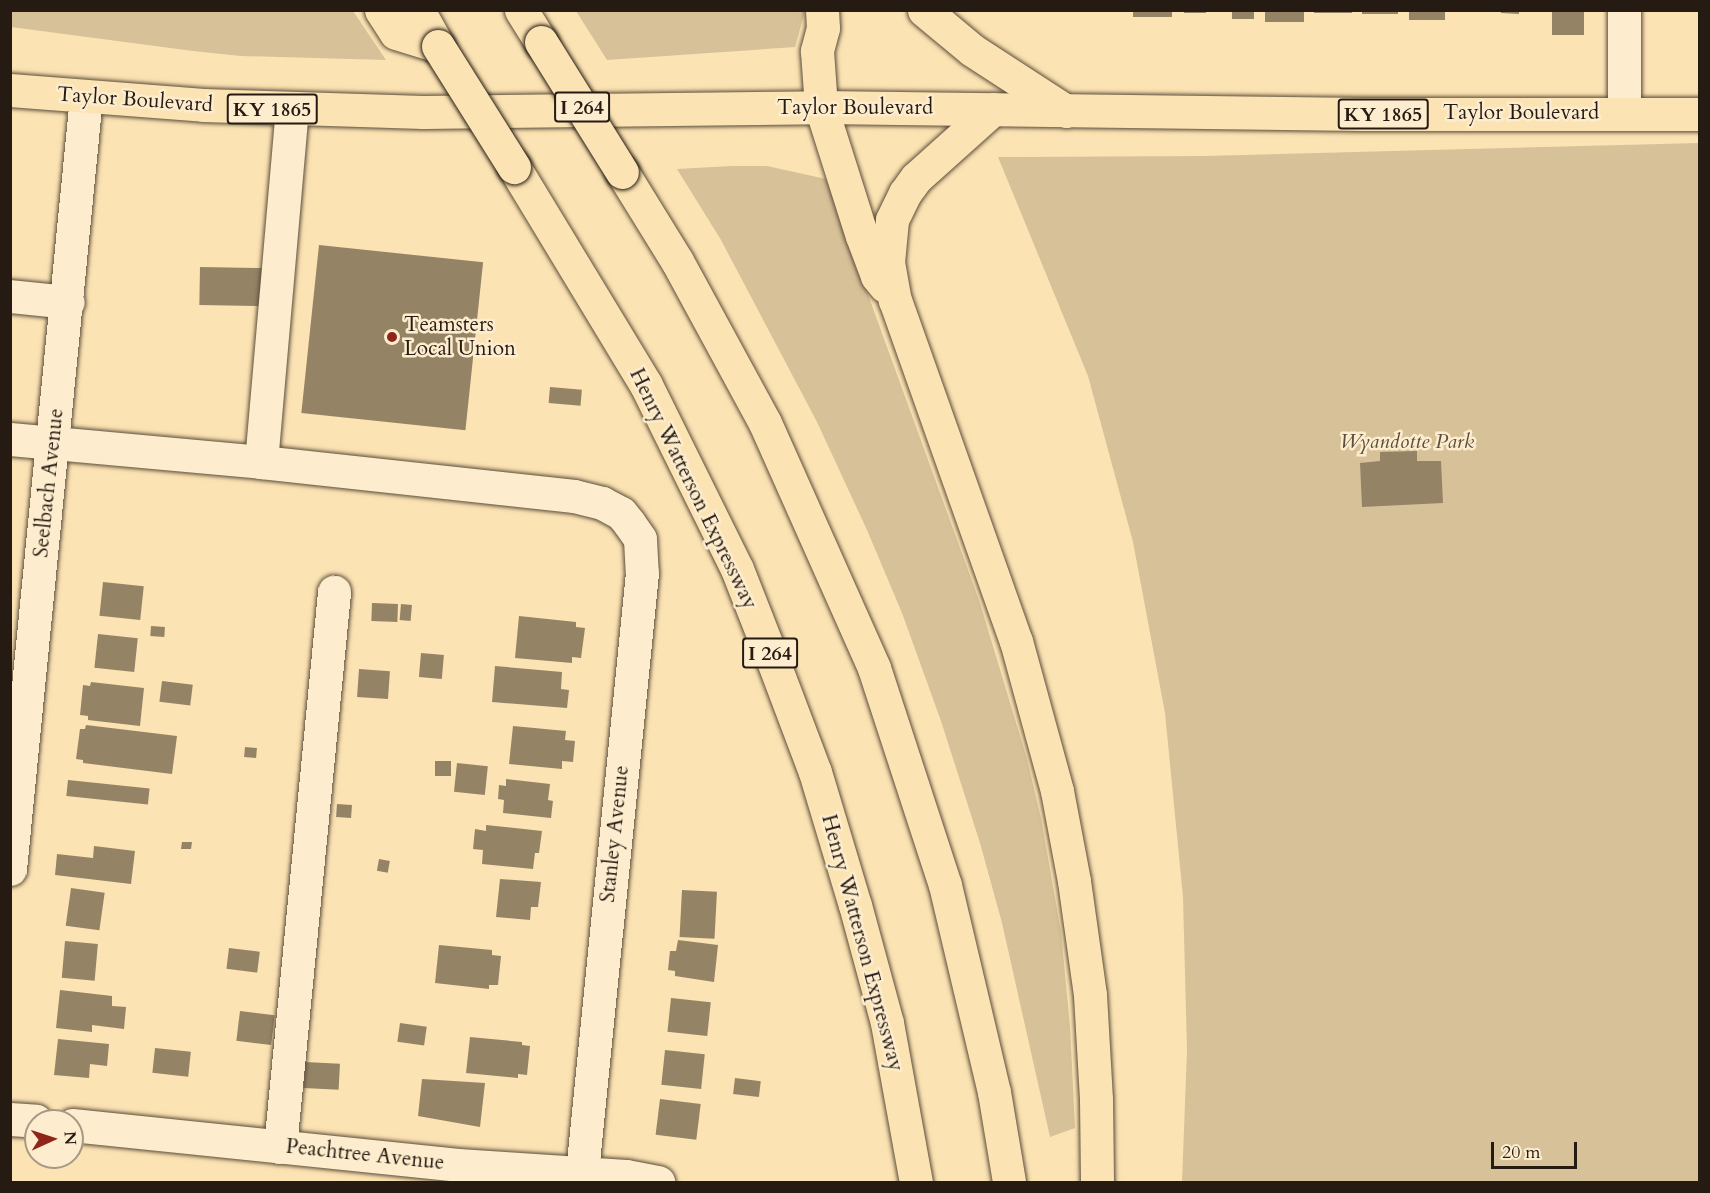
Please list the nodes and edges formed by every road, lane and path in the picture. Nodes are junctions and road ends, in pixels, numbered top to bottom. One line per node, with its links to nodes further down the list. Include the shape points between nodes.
1 (381, 10): 7 (main road, via 396,33)
2 (418, 10): 7 (main road, Henry Watterson Expressway / I 264)
3 (521, 10): 29 (main road, I 264, bridge, via 677,261 765,423 874,668 945,885 994,1092)
4 (822, 10): 10 (main road, via 823,28 817,51)
5 (924, 10): 13 (main road, via 972,51)
6 (1624, 10): 14 (street)
7 (438, 45): 28 (main road, Henry Watterson Expressway / I 264, bridge, via 646,385 737,569 814,772 855,904 887,1023)
8 (10, 90): 9 (main road, Taylor Boulevard / KY 1865)
9 (86, 97): 12 (main road, Taylor Boulevard / KY 1865); 18 (street, Seelbach Avenue)
10 (820, 107): 11 (main road, Taylor Boulevard / KY 1865); 12 (main road, Taylor Boulevard / KY 1865, via 534,112); 17 (main road, via 877,276)
11 (993, 109): 13 (main road, Taylor Boulevard / KY 1865); 17 (main road, via 916,178 905,193 892,220 888,262)
12 (292, 110): 21 (street)
13 (1066, 111): 14 (main road, Taylor Boulevard / KY 1865)
14 (1624, 112): 15 (main road, Taylor Boulevard / KY 1865)
15 (1700, 114)
16 (10, 296): 18 (street)
17 (895, 300): 30 (main road, via 1016,641 1058,791 1090,995)
18 (68, 302): 20 (street, Seelbach Avenue)
19 (10, 439): 20 (street)
20 (53, 444): 21 (street); 23 (street, Seelbach Avenue)
21 (261, 462): 26 (street, Stanley Avenue, via 574,496 621,513 640,539 642,573)
22 (334, 592): 25 (street)
23 (10, 869)
24 (84, 1126): 25 (street, Peachtree Avenue)
25 (280, 1147): 26 (street, Peachtree Avenue)
26 (581, 1178): 27 (street, Peachtree Avenue, via 626,1176)
27 (657, 1182)
28 (916, 1182)
29 (1009, 1182)
30 (1096, 1182)

